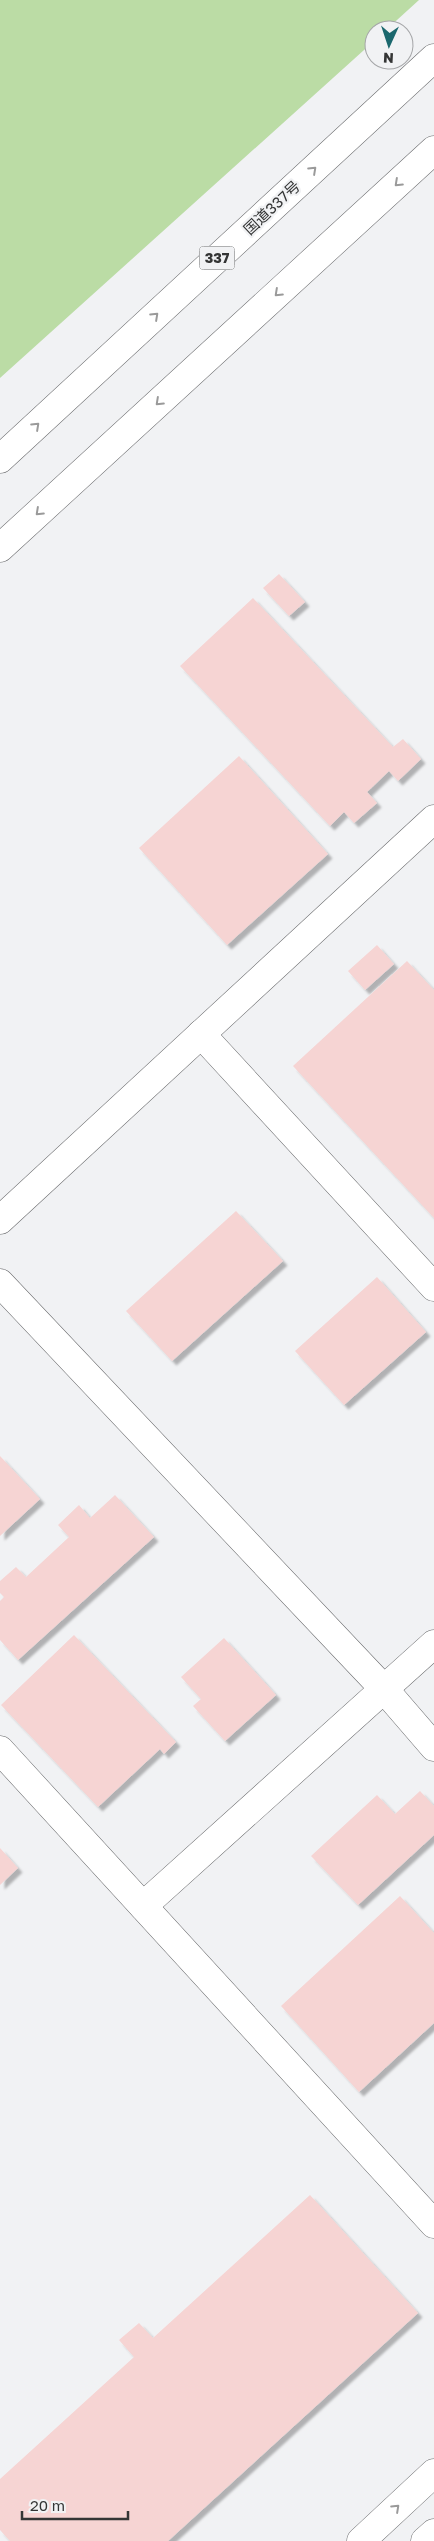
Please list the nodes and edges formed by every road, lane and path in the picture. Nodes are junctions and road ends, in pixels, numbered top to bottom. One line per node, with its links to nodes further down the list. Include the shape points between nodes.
1 (434, 58): 3 (main road, 国道337号 / 337, one-way to 1)
2 (434, 150): 4 (main road, one-way to 4)
3 (0, 459)
4 (0, 548)
5 (434, 819): 6 (main road)
6 (201, 1034): 7 (main road); 9 (main road)
7 (0, 1220)
8 (0, 1282): 11 (main road)
9 (434, 1287)
10 (434, 1644): 11 (main road)
11 (384, 1689): 12 (main road); 14 (main road)
12 (434, 1747)
13 (0, 1750): 14 (main road)
14 (143, 1906): 15 (main road)
15 (434, 2224)
16 (434, 2473): 18 (main road, one-way to 16)
17 (434, 2533): 19 (main road)
18 (360, 2541)
19 (425, 2541)

